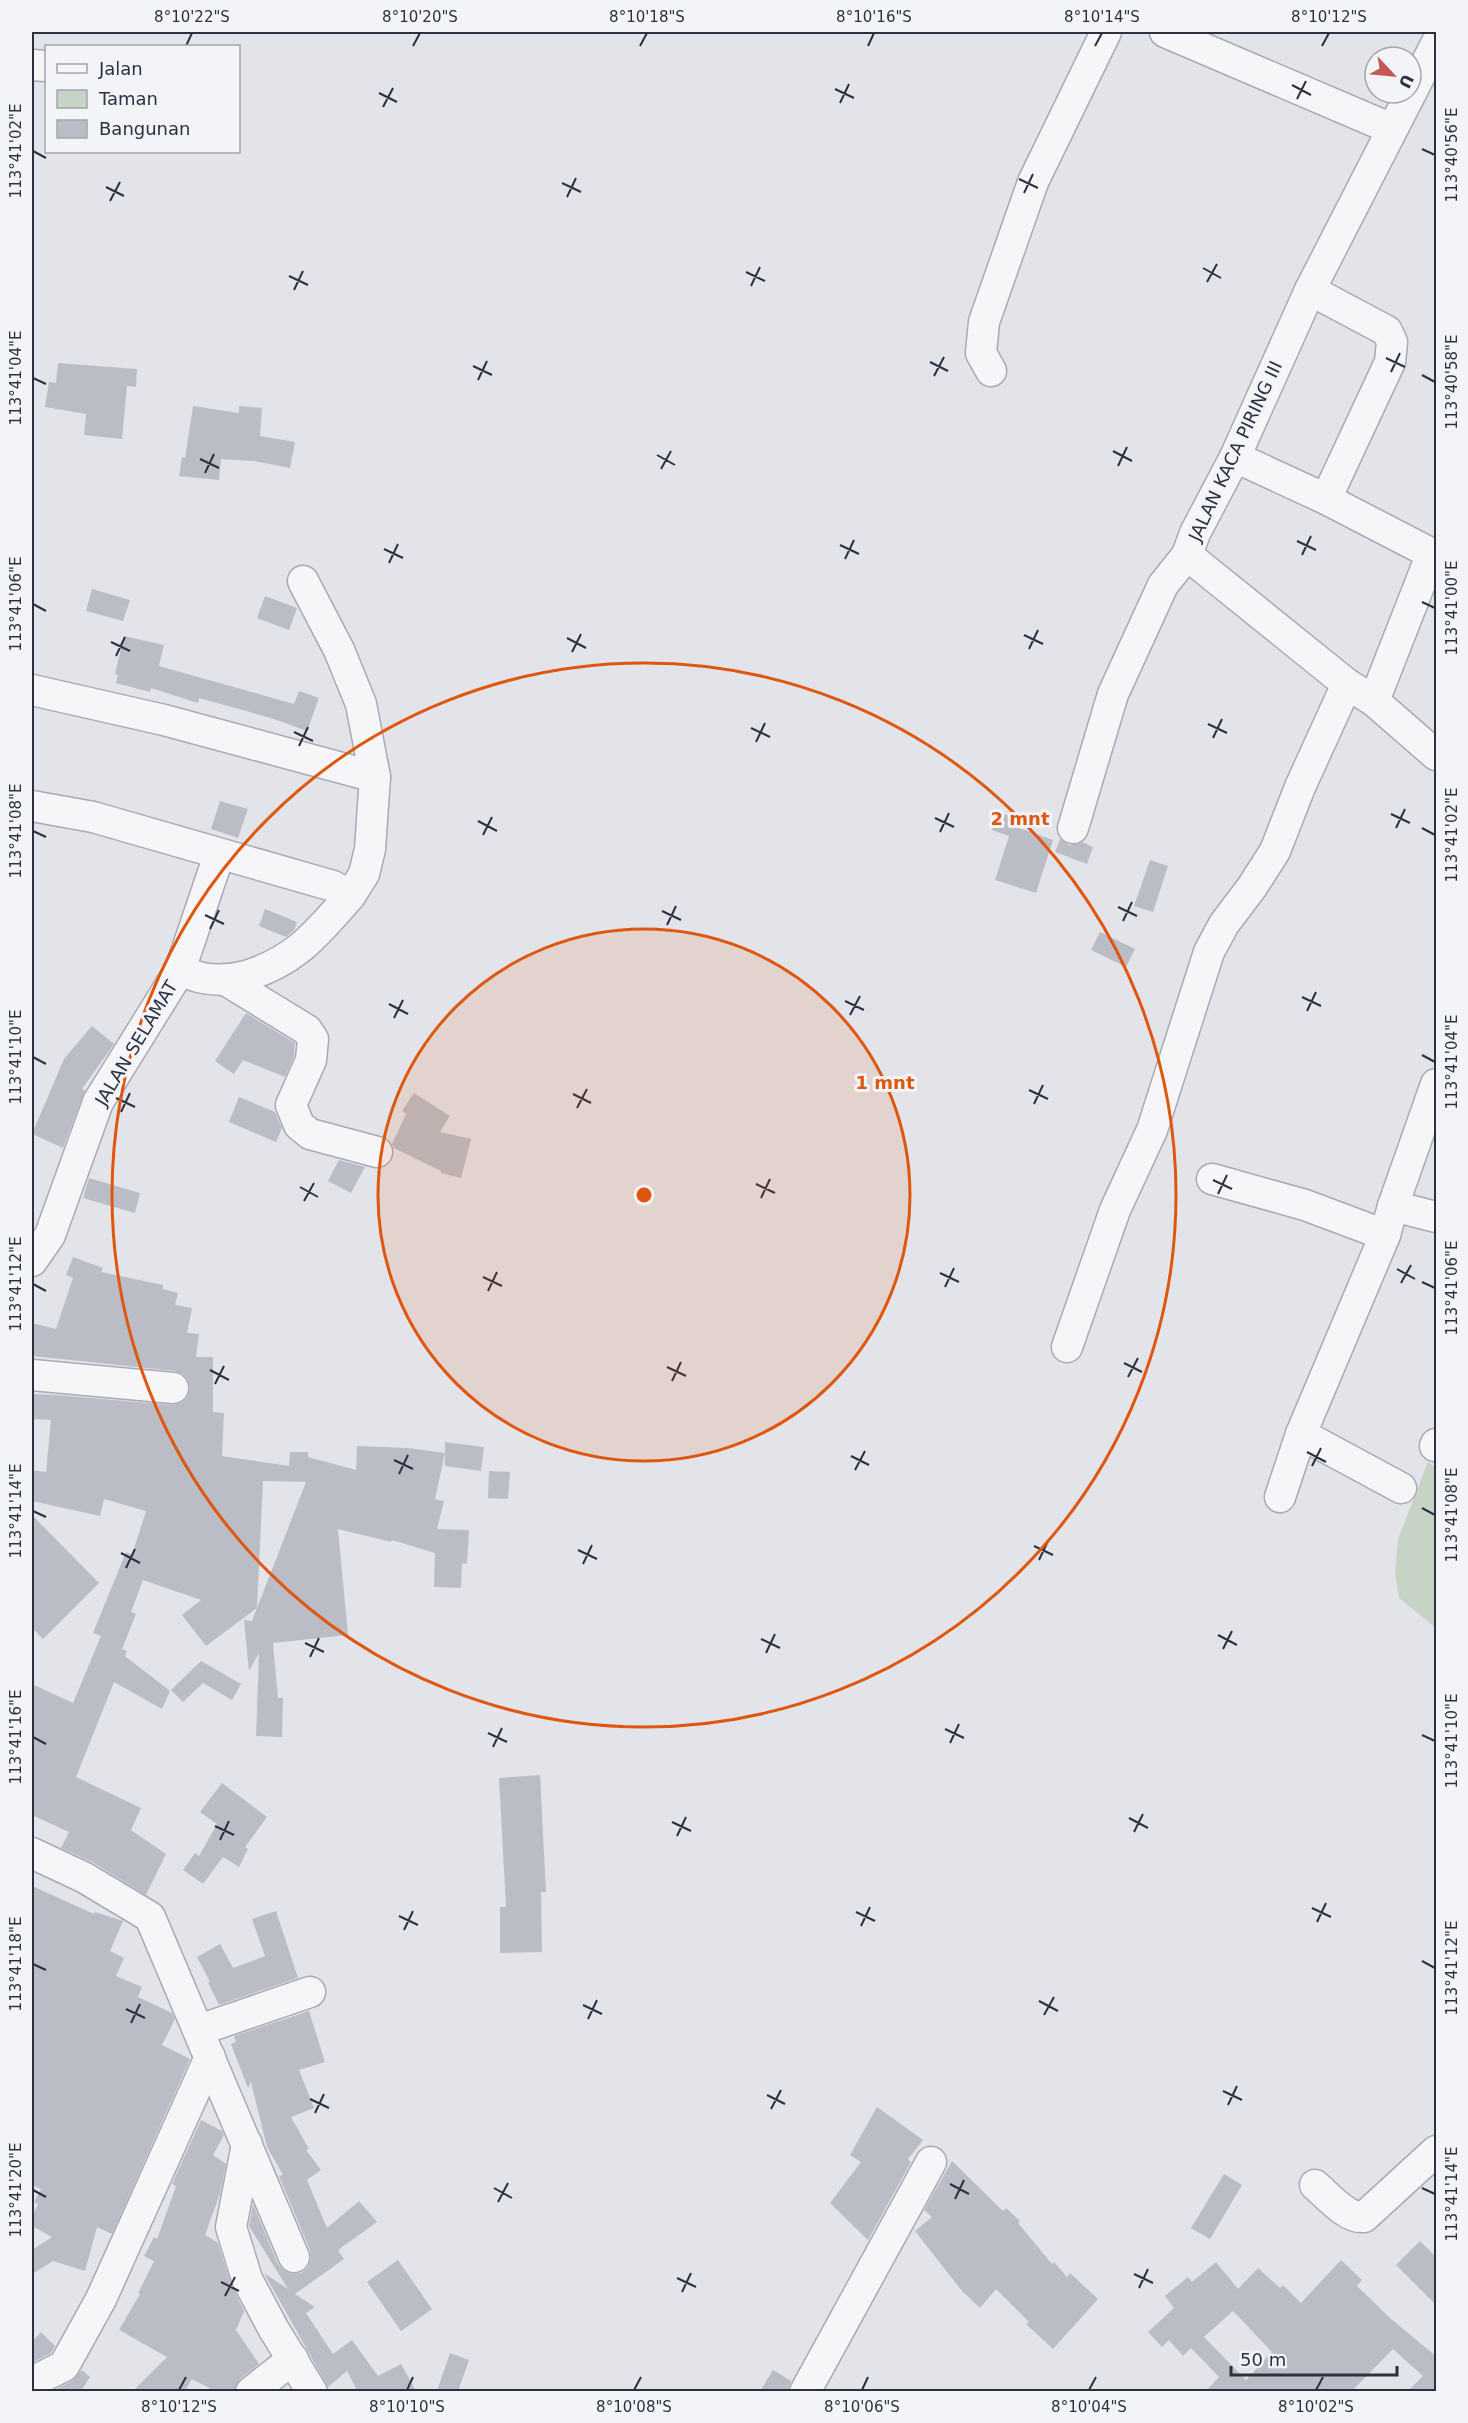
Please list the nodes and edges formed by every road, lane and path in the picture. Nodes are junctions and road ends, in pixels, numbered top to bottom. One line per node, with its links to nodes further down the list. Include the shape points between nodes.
1 (1106, 32): 9 (street, via 1033,182 984,322 981,353)
2 (1165, 32): 3 (street)
3 (1206, 40): 7 (street)
4 (1437, 44): 5 (street, JALAN KACA PIRING III)
5 (1423, 70)
6 (1405, 105): 7 (street, JALAN KACA PIRING III)
7 (1392, 129): 8 (street, JALAN KACA PIRING III)
8 (1310, 290): 10 (street, JALAN KACA PIRING III); 11 (street, via 1387,331 1392,342 1390,362)
9 (992, 371)
10 (1235, 457): 11 (street); 12 (street, JALAN KACA PIRING III)
11 (1326, 499): 13 (street)
12 (1187, 555): 15 (street, JALAN KACA PIRING III); 21 (street, via 1163,585 1113,694)
13 (1434, 555): 17 (street)
14 (303, 581): 19 (street, via 339,650 361,704)
15 (1347, 684): 17 (street, JALAN KACA PIRING III); 33 (street, via 1275,851 1209,952 1152,1130 1115,1210)
16 (32, 690): 19 (street, via 164,720)
17 (1374, 701): 18 (street, JALAN KACA PIRING III)
18 (1437, 755)
19 (375, 777): 23 (street, via 368,857 364,874)
20 (32, 806): 22 (street, via 93,817)
21 (1073, 828)
22 (219, 855): 23 (street, via 333,886); 24 (street, JALAN SELAMAT)
23 (350, 896): 25 (street, via 294,954 271,968)
24 (180, 969): 25 (street, via 190,975); 32 (street, JALAN SELAMAT, via 98,1102 50,1234)
25 (227, 981): 27 (street, via 307,1030 313,1039 311,1060 291,1105 299,1125 310,1134)
26 (1437, 1084): 29 (street)
27 (377, 1152)
28 (1212, 1179): 31 (street, via 1305,1205)
29 (1393, 1206): 30 (street); 31 (street)
30 (1437, 1218)
31 (1385, 1235): 36 (street)
32 (32, 1261)
33 (1067, 1347)
34 (32, 1375): 35 (street)
35 (173, 1388)
36 (1301, 1434): 37 (street); 38 (street)
37 (1401, 1488)
38 (1280, 1497)
39 (32, 1853): 41 (street, via 85,1878 150,1917)
40 (310, 1992): 41 (street)
41 (204, 2043): 42 (street); 48 (street, via 101,2299 64,2366)
42 (247, 2144): 46 (street); 47 (street, via 231,2227 247,2279)
43 (1437, 2151): 45 (street, via 1364,2217 1347,2212)
44 (931, 2162): 51 (street)
45 (1316, 2185)
46 (294, 2257)
47 (293, 2359): 49 (street); 50 (street)
48 (32, 2382)
49 (251, 2391)
50 (312, 2391)
51 (805, 2391)

